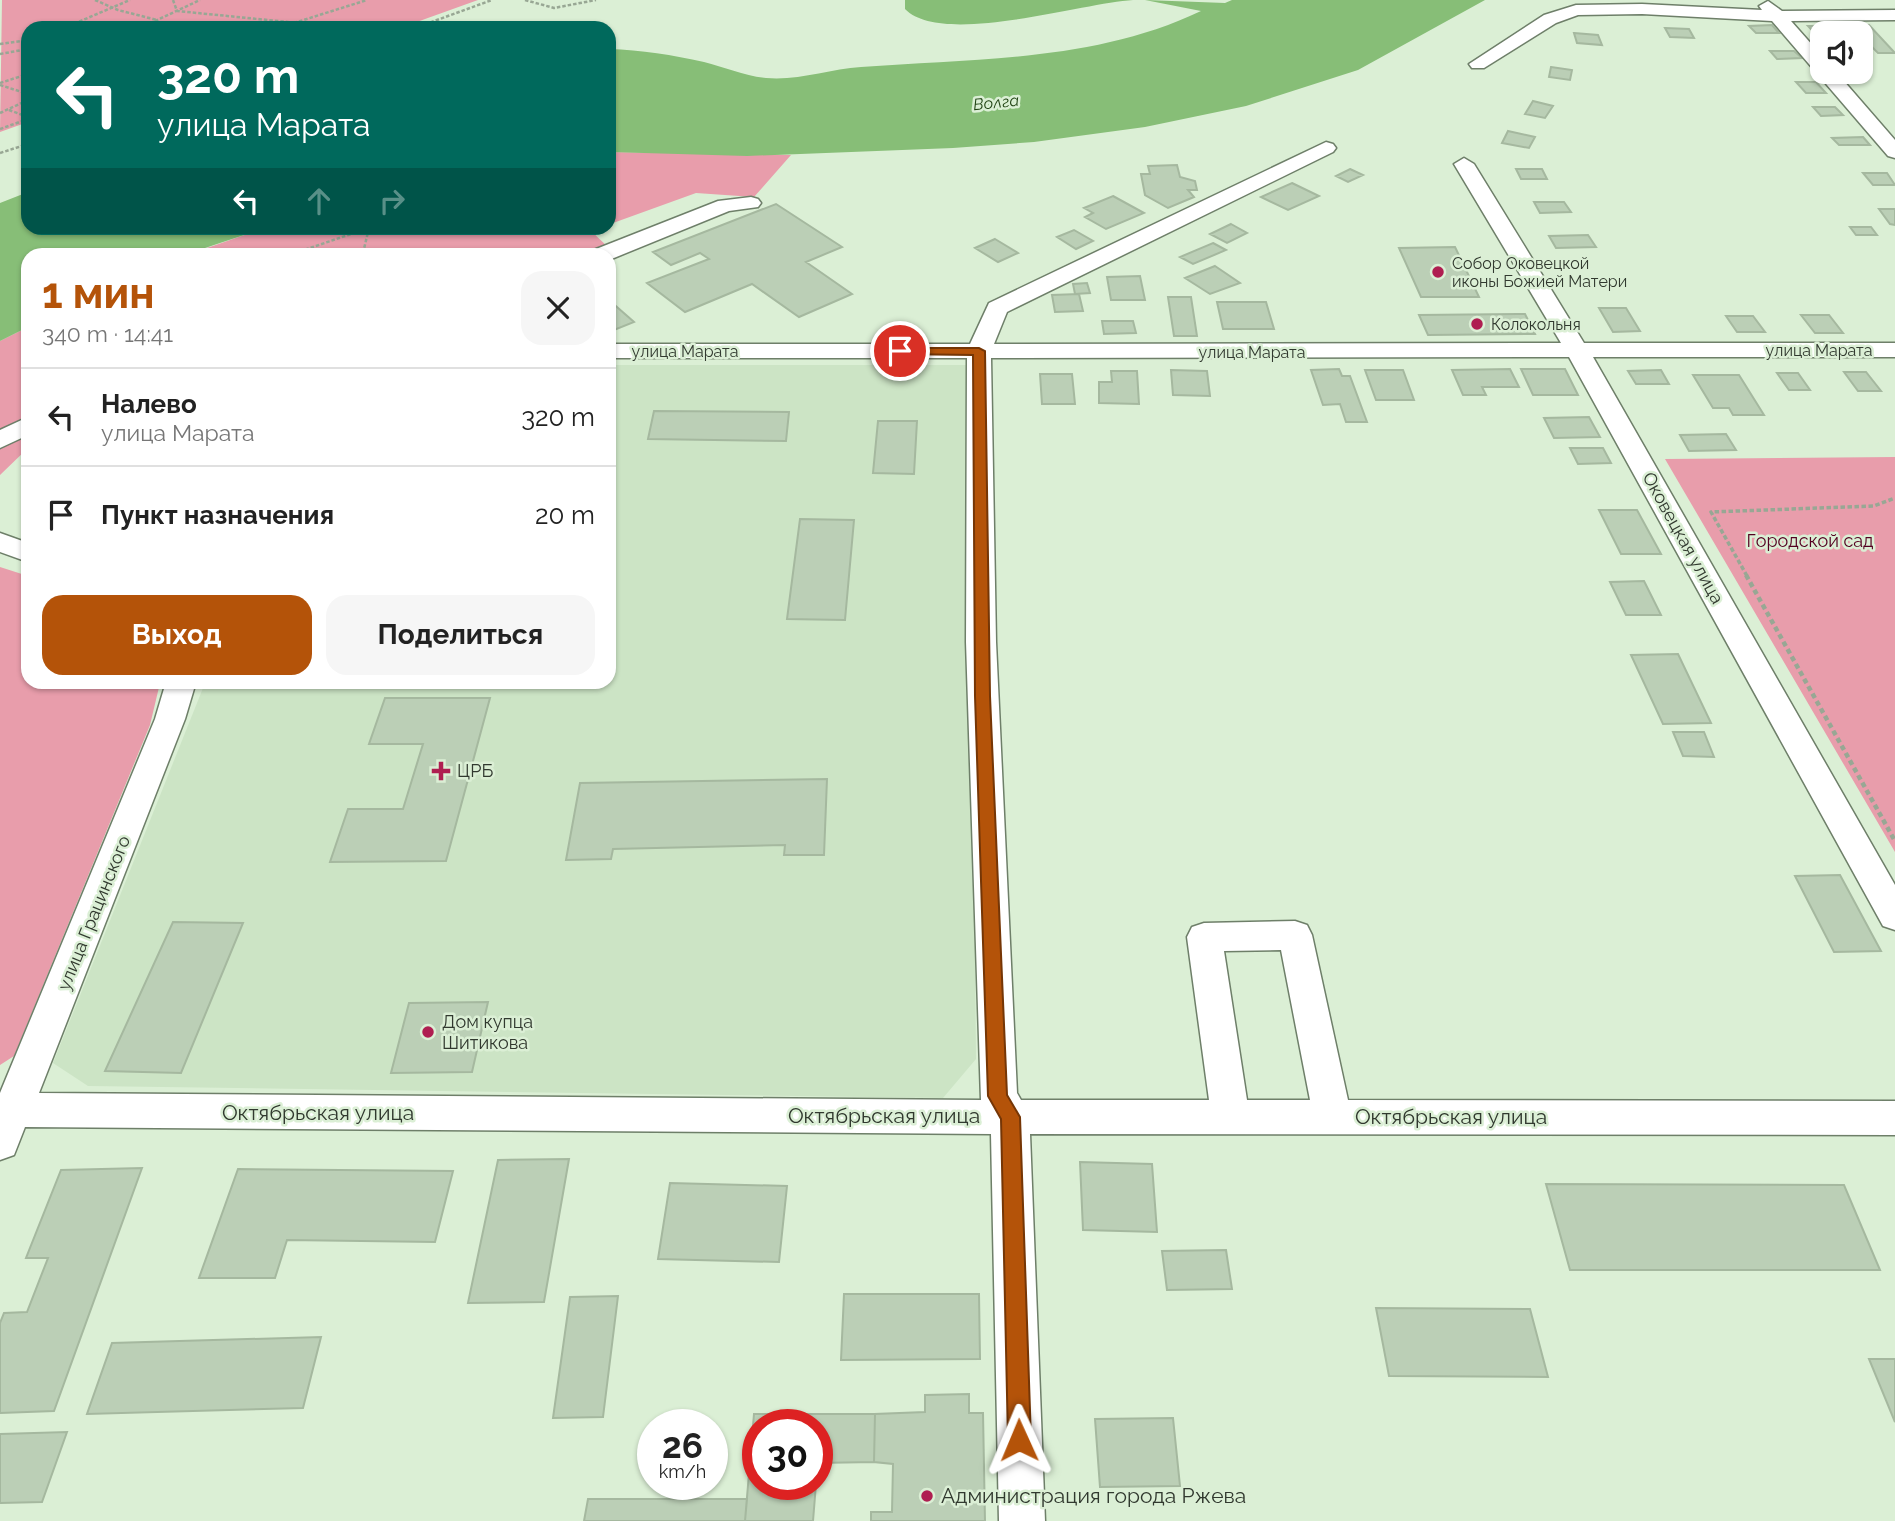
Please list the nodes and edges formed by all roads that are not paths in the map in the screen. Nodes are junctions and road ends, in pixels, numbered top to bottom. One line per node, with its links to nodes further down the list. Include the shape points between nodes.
1 (1762, 0): 3 (street)
2 (1895, 15): 3 (street)
3 (1778, 16): 4 (street); 5 (street, via 1576,10 1549,19)
4 (1810, 53)
5 (1478, 64)
6 (1836, 84): 8 (street)
7 (1326, 148): 14 (street, via 997,308)
8 (1895, 152)
9 (1464, 164): 15 (street, Оковецкая улица)
10 (751, 203): 11 (street, via 725,205)
11 (616, 249)
12 (1895, 350): 15 (street, улица Марата)
13 (616, 351): 14 (street, улица Марата)
14 (979, 351): 15 (street, улица Марата); 22 (street, via 981,642 998,1096)
15 (1578, 352): 21 (street, Оковецкая улица)
16 (21, 429): 17 (street)
17 (0, 440)
18 (0, 542): 19 (street)
19 (21, 550)
20 (179, 689): 26 (street, улица Грацинского)
21 (1895, 916)
22 (1010, 1117): 23 (street, Октябрьская улица); 26 (street, Октябрьская улица); 27 (street)
23 (1231, 1117): 24 (street, Октябрьская улица); 24 (street, via 1203,937 1295,935)
24 (1333, 1117): 25 (street, Октябрьская улица)
25 (1895, 1118)
26 (4, 1121)
27 (1022, 1521)

